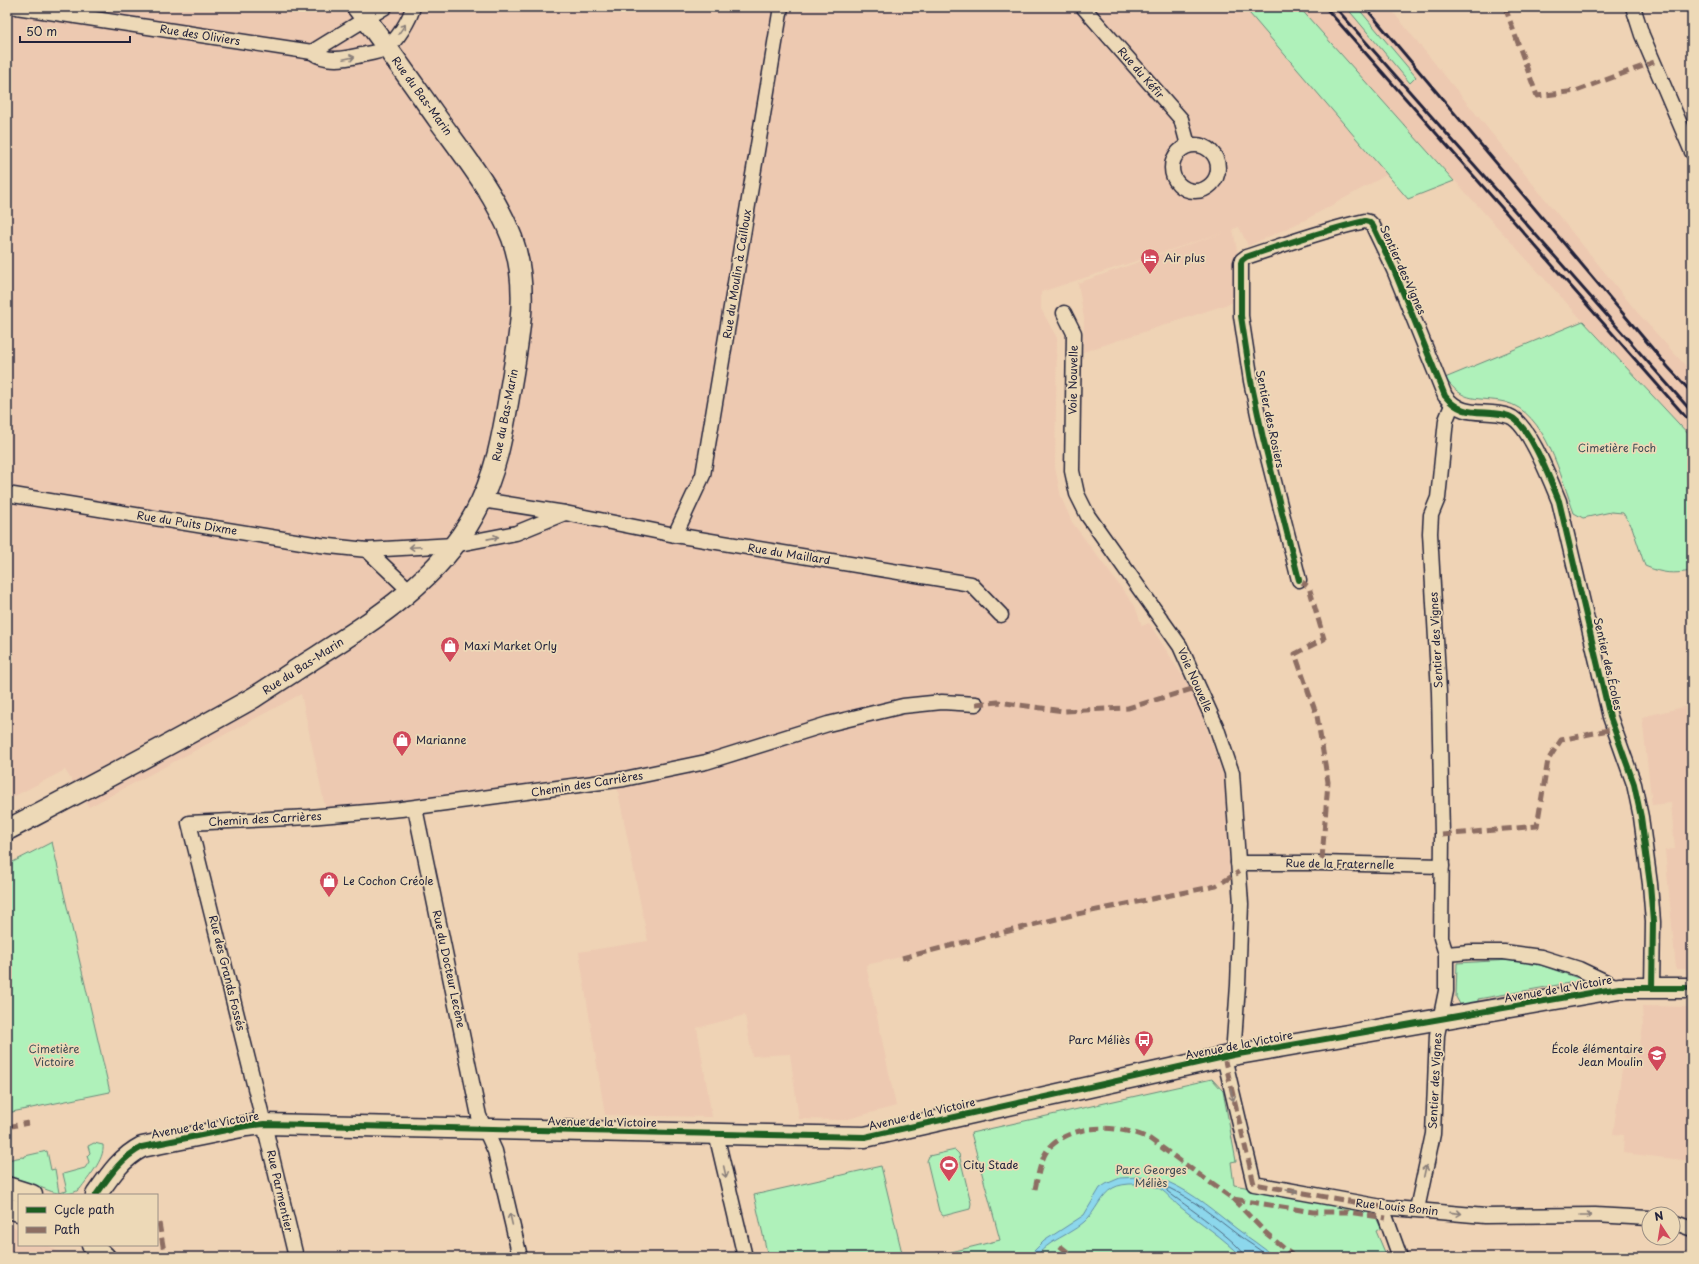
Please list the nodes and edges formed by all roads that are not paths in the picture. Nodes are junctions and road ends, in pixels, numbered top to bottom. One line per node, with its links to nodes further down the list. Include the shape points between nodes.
1 (16, 7): 9 (street, Rue des Oliviers)
2 (386, 7): 7 (street)
3 (413, 7): 8 (street, one-way to 3, via 405,25)
4 (781, 7): 18 (street, Rue du Moulin à Cailloux, via 704,475)
5 (1083, 7): 10 (street, Rue du Kéfir, via 1181,119)
6 (1633, 7): 11 (street, via 1642,35)
7 (362, 13): 8 (street, Rue du Bas-Marin); 9 (street)
8 (387, 48): 9 (street, Rue des Oliviers, one-way to 8, via 323,58 338,60); 16 (street, Rue du Bas-Marin, via 489,193 505,222 517,255 523,299 519,339 502,442)
9 (312, 52)
10 (1188, 145)
11 (1692, 152)
12 (1242, 260): 14 (street, Sentier des Vignes, via 1327,230 1369,222 1394,270 1444,396); 21 (street, Sentier des Rosiers, via 1241,316 1251,381 1262,438)
13 (1064, 313): 28 (street, Voie Nouvelle, via 1074,333 1072,471 1077,494 1088,516 1180,646 1199,687 1232,772)
14 (1452, 405): 29 (street, Sentier des Vignes, via 1446,420 1438,498 1431,515 1430,533 1439,692); 32 (street, Sentier des Écoles, via 1464,410 1509,416 1517,421 1527,432 1559,501 1610,717 1634,784 1641,817 1653,930)
15 (7, 494): 20 (street, Rue du Puits Dixme, via 320,545)
16 (482, 500): 17 (street, Rue du Maillard); 19 (street, Rue du Bas-Marin)
17 (565, 513): 18 (street, Rue du Maillard); 19 (street, one-way to 17, via 516,533)
18 (675, 535): 23 (street, Rue du Maillard, via 971,584)
19 (454, 545): 20 (street, Rue du Puits Dixme, one-way to 20); 22 (street, Rue du Bas-Marin)
20 (367, 550): 22 (street)
21 (1299, 580)
22 (410, 591): 27 (street, Rue du Bas-Marin, via 359,630 255,696)
23 (1000, 615)
24 (976, 704): 25 (street, Chemin des Carrières, via 942,702 902,706 828,724 706,762 624,779)
25 (415, 808): 26 (street, Chemin des Carrières, via 309,818); 37 (street, Rue du Docteur Lecène, via 480,1116)
26 (189, 823): 36 (street, Rue des Grands Fossés)
27 (7, 830)
28 (1238, 863): 29 (street, Rue de la Fraternelle); 35 (street, Voie Nouvelle, via 1241,904 1238,985)
29 (1442, 866): 30 (street, Sentier des Vignes, via 1441,938)
30 (1446, 954): 31 (street, via 1504,952 1542,957 1579,969); 34 (street, Sentier des Vignes, via 1446,991)
31 (1619, 988): 32 (street, Avenue de la Victoire); 34 (street, Avenue de la Victoire)
32 (1652, 988): 33 (street, Avenue de la Victoire)
33 (1692, 988)
34 (1439, 1020): 35 (street, Avenue de la Victoire); 44 (street, Sentier des Vignes, one-way to 34, via 1433,1134)
35 (1229, 1056): 38 (street, Avenue de la Victoire, via 865,1137); 43 (street, Rue Louis Bonin, one-way to 43, via 1254,1184)
36 (264, 1124): 37 (street, Avenue de la Victoire); 41 (street, Avenue de la Victoire, via 142,1147 119,1162); 51 (street, Rue Parmentier)
37 (487, 1130): 38 (street, Avenue de la Victoire); 52 (street, Rue du Docteur Lecène, one-way to 37, via 495,1151)
38 (716, 1134): 53 (street, one-way to 53)
39 (7, 1187): 40 (street)
40 (29, 1194)
41 (97, 1194)
42 (7, 1208): 45 (street)
43 (1382, 1208): 44 (street, Rue Louis Bonin); 54 (street)
44 (1417, 1209): 46 (street, Rue Louis Bonin, one-way to 46, via 1485,1216 1595,1215)
45 (18, 1211)
46 (1641, 1218)
47 (1681, 1225): 48 (street)
48 (1692, 1229)
49 (93, 1246): 50 (street)
50 (105, 1257)
51 (296, 1257)
52 (520, 1257)
53 (745, 1257)
54 (1400, 1257)

